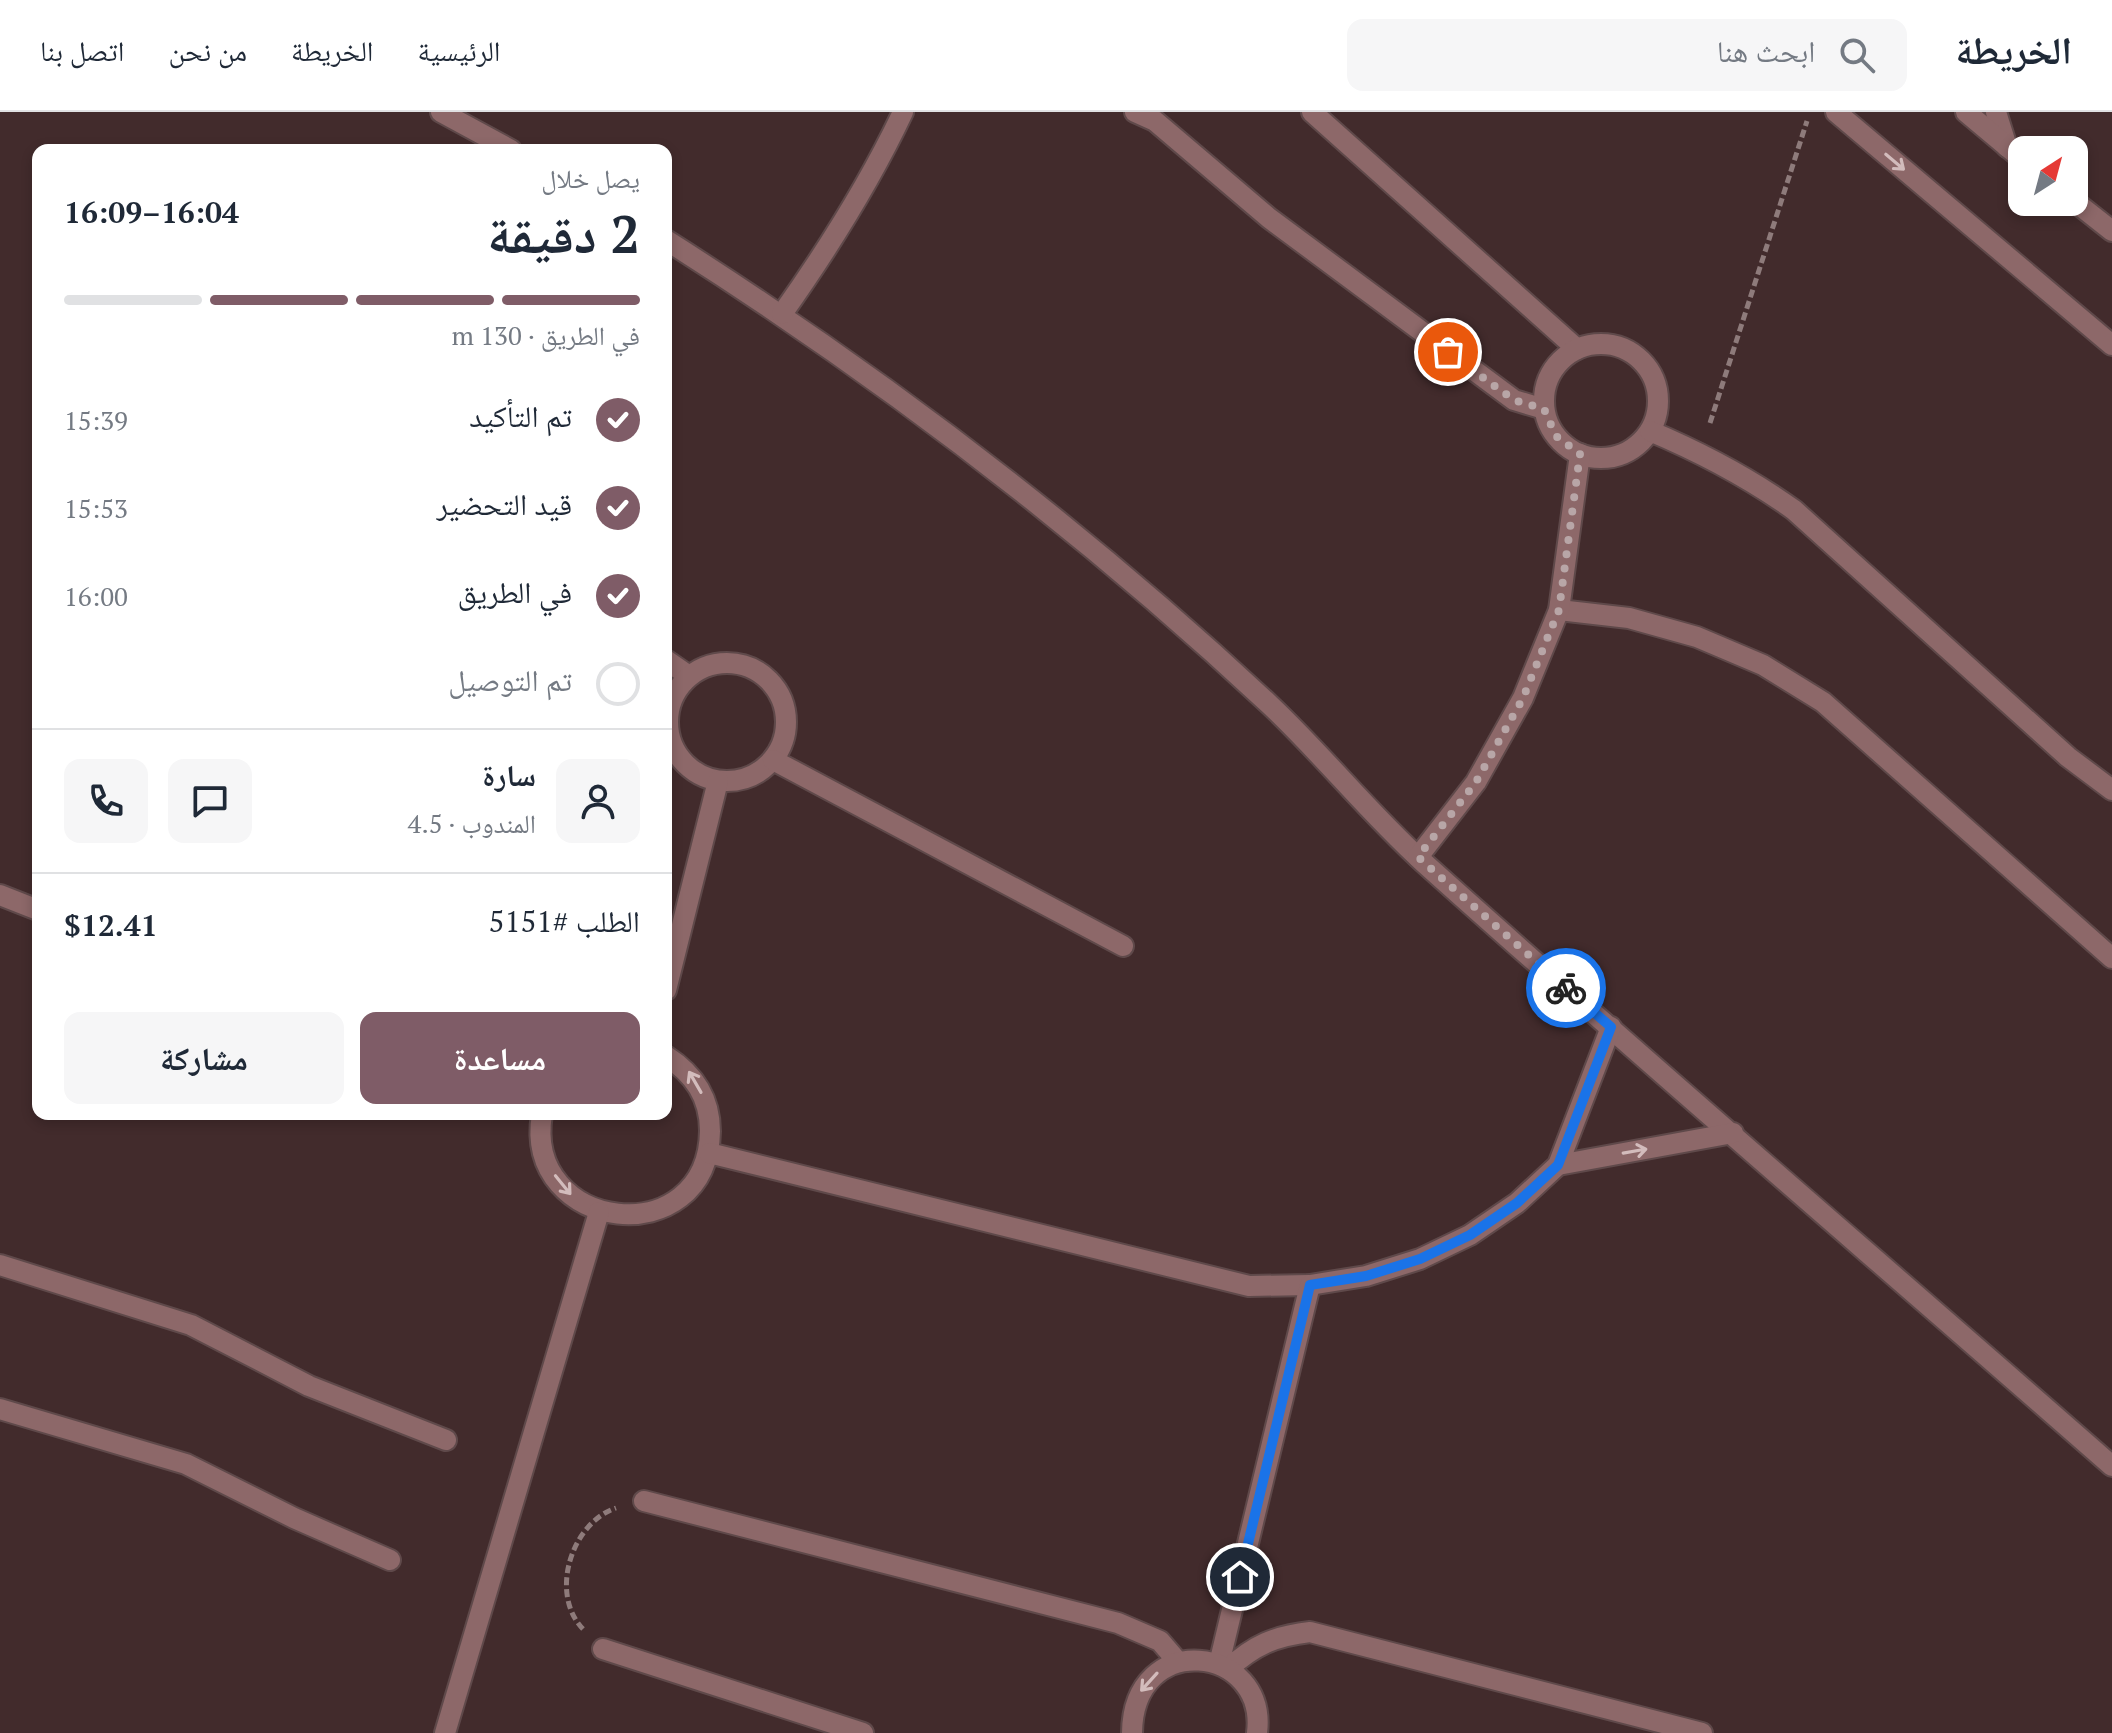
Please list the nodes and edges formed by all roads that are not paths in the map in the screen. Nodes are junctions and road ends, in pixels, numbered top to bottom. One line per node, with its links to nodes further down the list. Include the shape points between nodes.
1 (441, 112): 9 (street)
2 (903, 112): 14 (street, via 833,241)
3 (1135, 112): 17 (street, via 1155,121 1269,218 1507,395)
4 (1312, 112): 16 (street)
5 (1836, 112): 15 (street, one-way to 15)
6 (1966, 112): 10 (street)
7 (1996, 112): 8 (street)
8 (2008, 138)
9 (500, 144)
10 (2008, 147)
11 (2088, 212): 12 (street)
12 (2112, 231)
13 (672, 244): 14 (street)
14 (782, 314): 28 (street, via 954,436 1118,568 1273,708)
15 (2112, 345)
16 (1577, 349): 17 (street, via 1551,373); 18 (street, via 1613,346 1643,364 1658,396)
17 (1544, 409): 19 (street, via 1556,436)
18 (1650, 431): 19 (street, via 1612,458); 27 (street, via 1701,452 1794,510 2056,747)
19 (1580, 454): 20 (street)
20 (1559, 610): 28 (street, via 1523,698 1484,768); 32 (street, via 1629,618 1697,637 1763,665 1823,702)
21 (672, 664): 22 (street)
22 (689, 676): 23 (street); 25 (street, via 711,665 736,664 759,673 777,690 785,713 784,738)
23 (672, 700)
24 (672, 749): 26 (street, via 691,770)
25 (773, 760): 26 (street, via 749,778); 31 (street)
26 (718, 781): 33 (street)
27 (2112, 790)
28 (1418, 857): 34 (street)
29 (0, 895): 30 (street)
30 (32, 908)
31 (1123, 946)
32 (2112, 958)
33 (672, 966)
34 (1611, 1027): 37 (street); 39 (street)
35 (672, 1060): 38 (street, one-way to 35, via 710,1109 689,1071)
36 (541, 1120): 40 (street, one-way to 40, via 547,1166 569,1195)
37 (1733, 1133): 39 (street, one-way to 37); 45 (street)
38 (709, 1153): 40 (street, via 698,1178 679,1198 654,1212); 42 (street, via 1249,1286)
39 (1558, 1165): 42 (street, via 1470,1235 1366,1276)
40 (599, 1212): 51 (street)
41 (0, 1265): 44 (street, via 191,1325 309,1386)
42 (1310, 1285): 50 (street)
43 (0, 1409): 47 (street, via 186,1464)
44 (446, 1440)
45 (2112, 1466)
46 (644, 1501): 49 (street, via 1118,1623 1160,1641)
47 (390, 1560)
48 (603, 1649): 52 (street)
49 (1178, 1662): 50 (street, via 1199,1660); 53 (street, one-way to 53, via 1157,1672 1141,1689)
50 (1223, 1667): 54 (street, via 1243,1682 1254,1700); 55 (street, via 1279,1635 1310,1632)
51 (445, 1733)
52 (863, 1733)
53 (1132, 1733)
54 (1257, 1733)
55 (1702, 1733)

